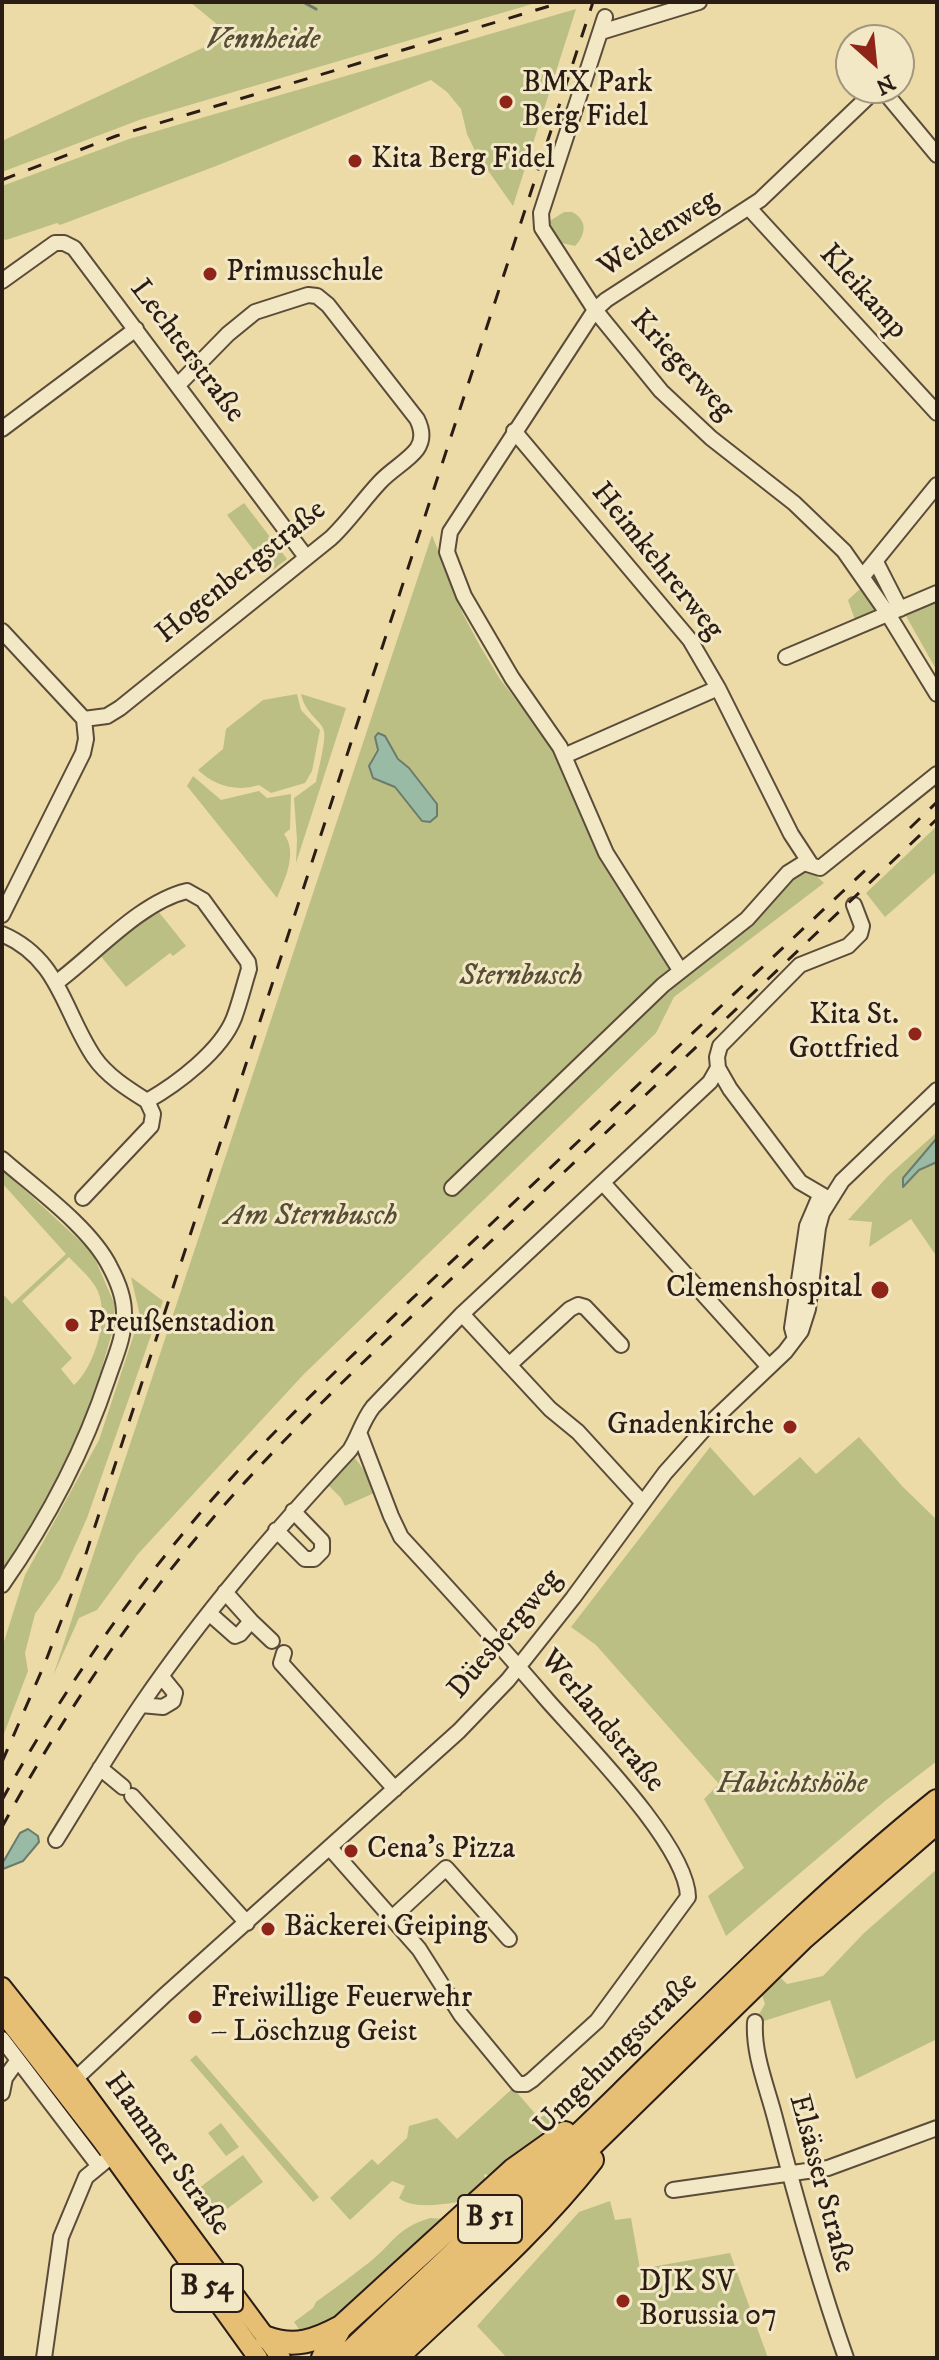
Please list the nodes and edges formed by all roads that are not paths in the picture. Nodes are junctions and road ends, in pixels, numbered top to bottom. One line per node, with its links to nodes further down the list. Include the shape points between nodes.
1 (699, 2): 5 (street, Kriegerweg, via 603,24 540,218 546,238)
2 (937, 155): 3 (street, Weidenweg, via 887,95 877,91)
3 (749, 208): 5 (street, Weidenweg); 8 (street, Kleikamp)
4 (2, 281): 6 (street, Lechterstraße, via 46,248 64,243 74,248)
5 (595, 310): 10 (street, Weidenweg); 14 (street, Kriegerweg, via 661,391 814,521)
6 (136, 329): 7 (street, Lechterstraße); 9 (street)
7 (178, 385): 12 (street, Lechterstraße); 12 (street, Hogenbergstraße, via 244,318 317,296 417,419 422,439 417,450)
8 (937, 413)
9 (2, 429)
10 (514, 431): 19 (street, Heimkehrerweg, via 690,640); 22 (street, Weidenweg, via 450,532 447,552 464,596)
11 (937, 485): 13 (street)
12 (306, 557): 21 (street, Hogenbergstraße, via 120,708)
13 (876, 562): 14 (street); 16 (street)
14 (863, 576): 16 (street, Kriegerweg)
15 (937, 593): 16 (street)
16 (894, 612): 18 (street); 20 (street, Kriegerweg)
17 (2, 631): 21 (street)
18 (786, 657)
19 (718, 688): 22 (street); 24 (street, Heimkehrerweg)
20 (937, 694)
21 (84, 719): 26 (street, via 83,753)
22 (564, 756): 28 (street, via 606,853)
23 (937, 774): 24 (street, via 820,868)
24 (810, 863): 28 (street, via 788,873 747,919)
25 (854, 905): 30 (street, via 862,926 856,940 800,965 720,1046)
26 (2, 915)
27 (2, 934): 29 (street, via 26,948)
28 (680, 970): 36 (street)
29 (57, 982): 33 (street, via 96,1060); 33 (street, via 122,927 175,894 187,891 203,900 249,969 227,1031 186,1075)
30 (718, 1068): 35 (street, via 710,1082); 37 (street, via 800,1182)
31 (937, 1079): 37 (street, Düesbergweg, via 834,1177)
32 (937, 1090): 37 (street, Düesbergweg)
33 (147, 1101): 38 (street, via 151,1126)
34 (2, 1159): 47 (street, via 92,1240 109,1264 124,1310 123,1334 74,1467)
35 (603, 1183): 39 (street); 42 (street)
36 (452, 1188)
37 (825, 1197): 42 (street, Düesbergweg, via 807,1226 792,1328 795,1339)
38 (83, 1198)
39 (462, 1314): 41 (street); 43 (street, via 373,1407 362,1421)
40 (621, 1345): 41 (street, via 578,1305)
41 (509, 1365): 44 (street)
42 (769, 1367): 44 (street, Düesbergweg, via 698,1435)
43 (360, 1435): 45 (street); 53 (street, Werlandstraße, via 401,1537)
44 (643, 1503): 53 (street, Düesbergweg)
45 (293, 1511): 46 (street); 46 (street, via 322,1541 322,1551 305,1559)
46 (276, 1530): 48 (street)
47 (2, 1585)
48 (225, 1592): 49 (street); 50 (street)
49 (209, 1613): 50 (street, via 235,1636); 54 (street)
50 (251, 1621): 51 (street)
51 (272, 1641)
52 (284, 1653): 57 (street, via 281,1663)
53 (519, 1666): 57 (street, Düesbergweg); 62 (street, Werlandstraße, via 649,1819 673,1854 688,1897 597,2021 526,2084 518,2084 461,2015 419,1949)
54 (162, 1677): 55 (street); 55 (street, via 175,1693 173,1701 163,1707)
55 (141, 1705): 56 (street)
56 (100, 1768): 60 (street); 63 (street)
57 (395, 1789): 61 (street, Düesbergweg)
58 (937, 1801): 72 (highway, Umgehungsstraße / B 51, via 796,1922)
59 (937, 1822): 72 (highway, Umgehungsstraße / B 51)
60 (56, 1840)
61 (330, 1848): 62 (street); 63 (street, Düesbergweg)
62 (392, 1918): 64 (street, via 446,1868)
63 (247, 1923): 70 (street, Düesbergweg)
64 (509, 1939)
65 (2, 1987): 70 (main road, Hammer Straße / B 54)
66 (2, 2012): 70 (main road, Hammer Straße / B 54)
67 (755, 2022): 75 (street, Elsässer Straße)
68 (2, 2039): 69 (street, Hammer Straße)
69 (18, 2060): 71 (street); 74 (street, Hammer Straße)
70 (69, 2084): 74 (main road, Hammer Straße / B 54)
71 (2, 2093)
72 (630, 2096): 77 (highway, via 513,2170); 82 (highway, Umgehungsstraße / B 51); 83 (highway, Umgehungsstraße / B 51); 84 (highway, via 569,2189)
73 (937, 2128): 75 (street, via 828,2168)
74 (111, 2155): 78 (main road, Hammer Straße / B 54); 79 (street, via 86,2177 61,2237)
75 (789, 2174): 76 (street); 85 (street, Elsässer Straße)
76 (673, 2190)
77 (341, 2327): 78 (highway, via 305,2343); 81 (highway)
78 (262, 2348): 80 (main road, Hammer Straße / B 54)
79 (44, 2358)
80 (281, 2358)
81 (323, 2358)
82 (344, 2358)
83 (368, 2358)
84 (396, 2358)
85 (846, 2358)

